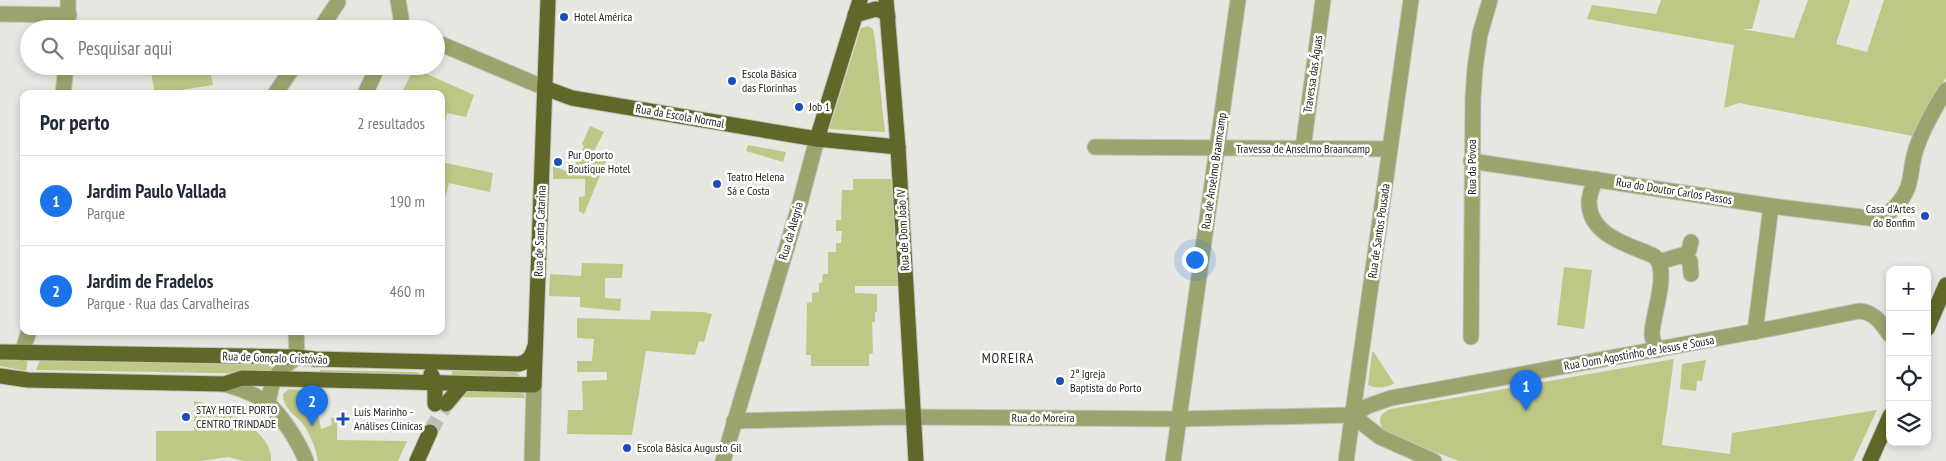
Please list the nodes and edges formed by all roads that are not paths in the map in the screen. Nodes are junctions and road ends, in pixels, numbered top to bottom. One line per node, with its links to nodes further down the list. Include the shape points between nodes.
1 (68, 0): 15 (street)
2 (398, 0): 17 (street)
3 (548, 0): 22 (main road, Rua de Santa Catarina)
4 (860, 0): 12 (main road, Rua da Alegria)
5 (886, 0): 13 (main road, Rua de Dom João IV)
6 (1238, 0): 30 (street, Rua de Anselmo Braamcamp)
7 (1324, 0): 31 (street, Travessa das Águas)
8 (1411, 0): 32 (street, Rua de Santos Pousada)
9 (1490, 0): 33 (street, Rua da Póvoa, via 1475,68)
10 (337, 1): 16 (street)
11 (0, 14): 14 (street)
12 (855, 15): 13 (main road, via 876,9 887,13); 27 (main road, Rua da Alegria)
13 (888, 17): 28 (main road, Rua de Dom João IV)
14 (51, 20)
15 (68, 20)
16 (325, 20)
17 (402, 20)
18 (445, 46): 22 (street)
19 (65, 75): 23 (street)
20 (288, 75): 24 (street)
21 (374, 75): 25 (street)
22 (545, 88): 27 (main road, Rua da Escola Normal, via 572,98); 47 (main road, Rua de Santa Catarina)
23 (63, 90)
24 (278, 90)
25 (367, 90)
26 (1946, 90): 35 (street, Rua do Doutor Carlos Passos, via 1931,112 1914,154 1910,186 1886,216 1877,219)
27 (817, 139): 28 (main road, Rua da Escola Normal); 63 (street, Rua da Alegria)
28 (898, 147): 61 (main road, Rua de Dom João IV)
29 (1095, 147): 30 (street, Travessa de Anselmo Braancamp)
30 (1217, 148): 31 (street, Travessa de Anselmo Braancamp); 62 (street, Rua de Anselmo Braamcamp)
31 (1303, 148): 32 (street, Travessa de Anselmo Braancamp)
32 (1390, 149): 60 (street, Rua de Santos Pousada)
33 (1471, 160): 34 (street, Rua do Doutor Carlos Passos); 46 (street, Rua da Póvoa)
34 (1596, 179): 35 (street, Rua do Doutor Carlos Passos); 38 (street, via 1589,202 1598,225 1611,238 1654,256)
35 (1770, 206): 43 (street)
36 (1691, 242): 37 (street)
37 (1683, 256): 38 (street); 39 (street, via 1690,261)
38 (1659, 262): 48 (street, via 1661,276 1652,334)
39 (1691, 274)
40 (1946, 285): 41 (main road)
41 (1931, 320)
42 (1886, 330): 43 (street, Rua Dom Agostinho de Jesus e Sousa, via 1875,316 1859,311)
43 (1755, 332): 48 (street, Rua Dom Agostinho de Jesus e Sousa)
44 (28, 335): 50 (street)
45 (296, 335): 51 (street)
46 (1471, 337)
47 (536, 342): 52 (main road, Rua de Gonçalo Cristóvão, via 531,358 519,364); 58 (main road, Rua de Santa Catarina)
48 (1657, 350): 60 (street, Rua Dom Agostinho de Jesus e Sousa, via 1391,398)
49 (0, 352): 50 (main road, Rua de Gonçalo Cristóvão)
50 (22, 352): 51 (main road, Rua de Gonçalo Cristóvão)
51 (297, 357): 52 (main road, Rua de Gonçalo Cristóvão); 54 (street, via 281,368)
52 (424, 362): 55 (main road)
53 (0, 376): 56 (main road, Rua de Gonçalo Cristóvão, via 28,380)
54 (273, 379): 55 (main road, Rua de Gonçalo Cristóvão); 56 (main road, Rua de Gonçalo Cristóvão, via 242,378); 59 (street)
55 (435, 382): 57 (main road, Rua de Gonçalo Cristóvão); 57 (main road, via 441,404)
56 (224, 384): 59 (street)
57 (463, 384): 58 (main road, Rua de Gonçalo Cristóvão)
58 (534, 385): 68 (street, Rua de Santa Catarina)
59 (268, 404): 66 (street, via 295,438)
60 (1352, 414): 62 (street, Rua do Moreira); 72 (street, Rua de Santos Pousada); 73 (street, via 1380,437)
61 (914, 417): 62 (street, Rua do Moreira); 63 (street, Rua do Moreira); 70 (main road, Rua de Dom João IV)
62 (1179, 419): 71 (street, Rua de Anselmo Braamcamp)
63 (734, 421): 69 (street, Rua da Alegria)
64 (1886, 425): 74 (main road)
65 (430, 432): 67 (main road)
66 (306, 461)
67 (417, 461)
68 (532, 461)
69 (723, 461)
70 (916, 461)
71 (1173, 461)
72 (1346, 461)
73 (1434, 461)
74 (1870, 461)

